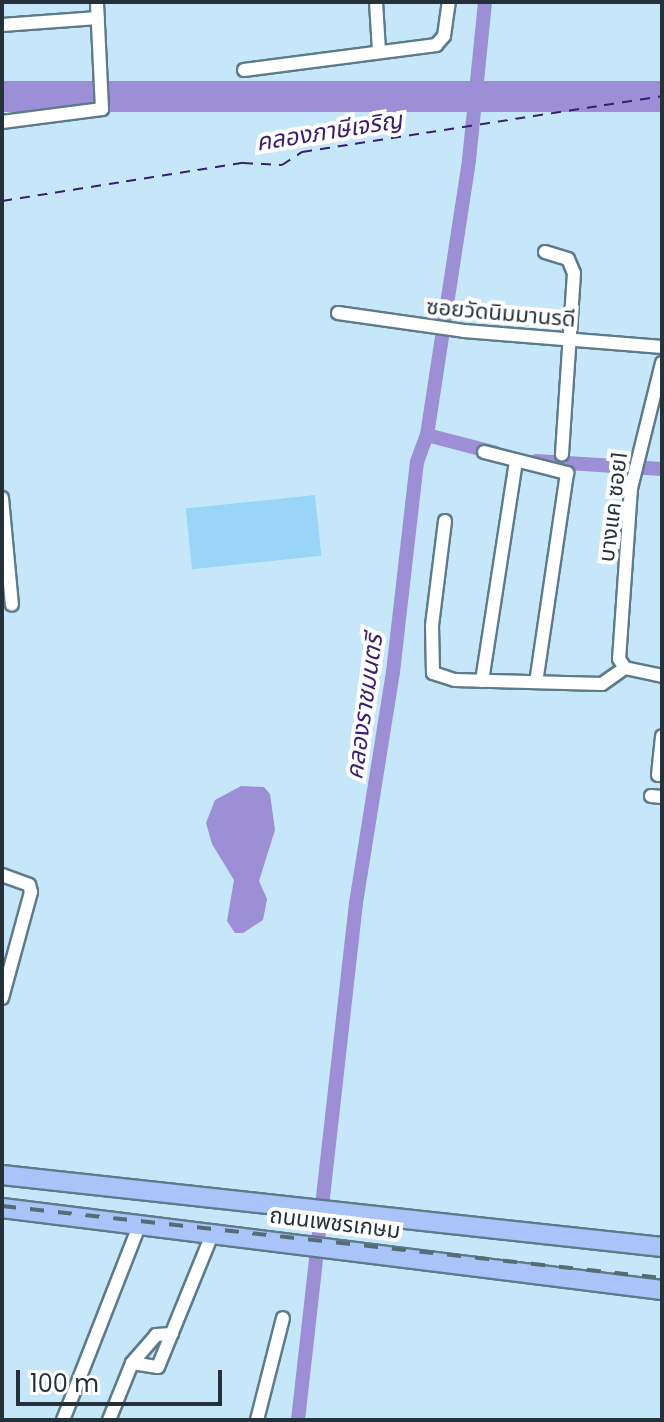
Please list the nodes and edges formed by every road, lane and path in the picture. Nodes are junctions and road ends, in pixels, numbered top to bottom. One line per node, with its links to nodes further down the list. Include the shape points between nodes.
1 (97, 2): 4 (street)
2 (376, 2): 6 (street)
3 (449, 2): 6 (street, via 444,36 436,45)
4 (98, 18): 5 (street); 8 (street, via 102,109)
5 (2, 25)
6 (379, 51): 7 (street)
7 (244, 70)
8 (2, 122)
9 (545, 252): 11 (street, via 573,264)
10 (338, 313): 11 (street, ซอยวัดนิมมานรดี)
11 (569, 339): 12 (street, ซอยวัดนิมมานรดี); 15 (street)
12 (662, 347)
13 (662, 363): 20 (street, บางแค ซอย1, via 631,488)
14 (484, 452): 16 (street)
15 (562, 455)
16 (516, 461): 22 (street); 23 (street, via 567,473)
17 (2, 498): 19 (street)
18 (445, 521): 22 (street, via 431,669 444,678)
19 (12, 605)
20 (622, 664): 21 (street); 23 (street, via 602,684)
21 (662, 676)
22 (482, 681): 23 (street)
23 (536, 682)
24 (662, 736): 25 (street)
25 (658, 775)
26 (2, 875): 27 (street, via 29,885 31,892)
27 (6, 971): 28 (street)
28 (2, 998)
29 (2, 1175): 33 (main road, ถนนเพชรเกษม)
30 (2, 1208): 31 (main road, ถนนเพชรเกษม)
31 (140, 1224): 32 (main road, ถนนเพชรเกษม); 38 (street)
32 (213, 1232): 34 (main road, ถนนเพชรเกษม); 36 (street)
33 (662, 1247)
34 (662, 1290)
35 (283, 1318): 40 (street)
36 (172, 1334): 37 (street, via 156,1335); 37 (street, via 156,1369)
37 (132, 1363): 39 (street)
38 (63, 1420)
39 (109, 1420)
40 (257, 1420)

